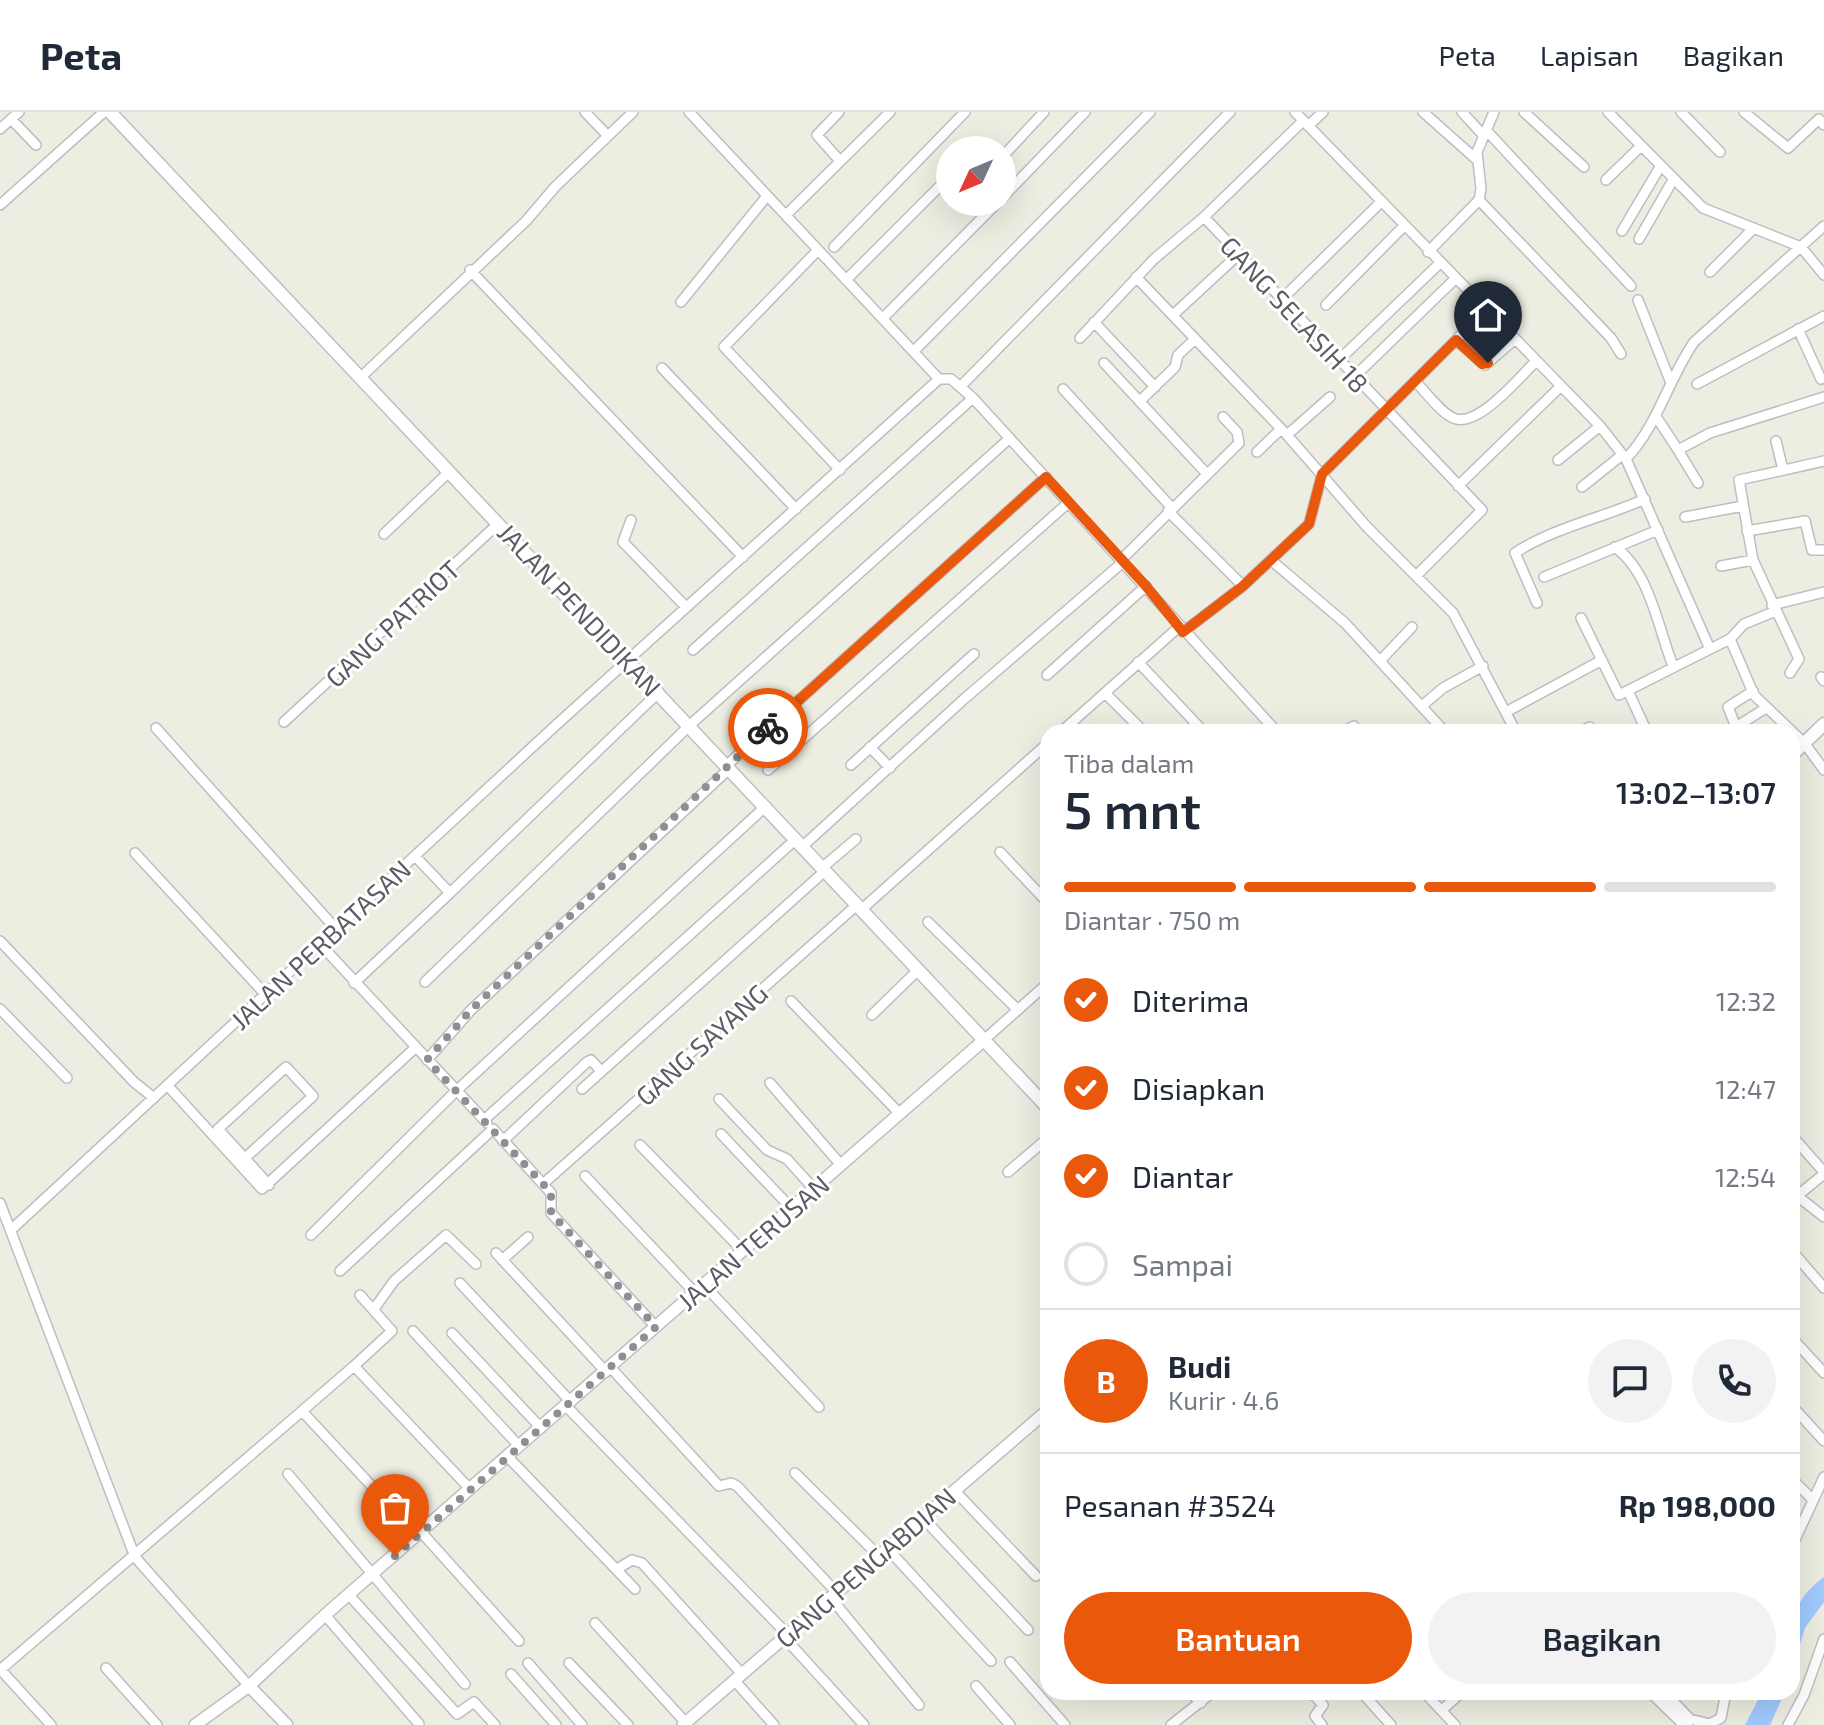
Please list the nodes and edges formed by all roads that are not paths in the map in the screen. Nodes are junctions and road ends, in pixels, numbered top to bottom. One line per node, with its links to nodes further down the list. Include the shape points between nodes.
1 (107, 112): 42 (street); 84 (main road, JALAN PENDIDIKAN)
2 (585, 112): 26 (street)
3 (633, 112): 26 (street)
4 (689, 112): 39 (street)
5 (839, 112): 32 (street, via 817,135)
6 (890, 112): 32 (street)
7 (965, 112): 51 (street)
8 (1044, 112): 27 (street)
9 (1085, 112): 37 (street)
10 (1150, 112): 78 (street)
11 (1230, 112): 91 (street)
12 (1295, 112): 23 (street)
13 (1323, 112): 23 (street)
14 (1423, 112): 31 (street)
15 (1462, 112): 25 (street)
16 (1494, 112): 25 (street)
17 (1524, 112): 33 (street)
18 (1608, 112): 29 (street)
19 (1681, 112): 30 (street)
20 (1744, 112): 22 (street, via 1788,148)
21 (15, 116): 24 (street); 28 (street)
22 (1822, 119)
23 (1306, 123): 41 (street); 45 (street)
24 (0, 129)
25 (1484, 132): 31 (street); 63 (street)
26 (608, 136): 57 (street)
27 (1016, 142)
28 (36, 145)
29 (1641, 146): 34 (street); 35 (street)
30 (1720, 152)
31 (1477, 160): 40 (street)
32 (840, 161): 43 (street)
33 (1584, 167)
34 (1660, 167): 36 (street); 49 (street)
35 (1606, 180)
36 (1673, 180): 48 (street, via 1703,208); 50 (street)
37 (1016, 183)
38 (936, 190): 62 (street)
39 (767, 196): 43 (street); 66 (street)
40 (1479, 200): 54 (street); 79 (street)
41 (1381, 202): 46 (street); 64 (street)
42 (0, 205)
43 (786, 215): 53 (street)
44 (984, 216): 71 (street)
45 (1204, 217): 55 (street, GANG SELASIH 18); 60 (street)
46 (1404, 226): 54 (street); 67 (street)
47 (1824, 226): 52 (street)
48 (1754, 228): 52 (street); 58 (street)
49 (1622, 231)
50 (1639, 239)
51 (834, 247)
52 (1801, 247): 59 (street); 89 (street, via 1694,342)
53 (818, 250): 62 (street); 111 (street, via 724,347)
54 (1428, 252): 56 (street)
55 (1239, 254): 64 (street, GANG SELASIH 18); 69 (street)
56 (1439, 264): 61 (street); 80 (street)
57 (470, 270): 84 (street); 133 (street)
58 (1710, 272)
59 (1824, 275)
60 (1136, 277): 69 (street); 72 (street)
61 (1455, 279): 68 (street); 85 (street)
62 (846, 280): 71 (street)
63 (1631, 286)
64 (1281, 300): 80 (street, GANG SELASIH 18)
65 (1638, 300): 89 (street)
66 (681, 302)
67 (1326, 305)
68 (1485, 311): 76 (street); 77 (street)
69 (1173, 315): 75 (street)
70 (1824, 316): 73 (street)
71 (883, 318): 78 (street)
72 (1094, 322): 74 (street); 92 (street)
73 (1798, 329): 87 (street); 90 (street)
74 (1080, 338)
75 (1195, 339): 92 (street); 103 (street)
76 (1456, 340): 77 (street, via 1485,365); 88 (street)
77 (1514, 340): 81 (street)
78 (914, 351): 86 (street)
79 (1621, 354)
80 (1339, 360): 85 (street, GANG SELASIH 18)
81 (1535, 362): 88 (street, via 1482,412 1465,419 1449,415); 93 (street)
82 (1104, 363): 98 (street)
83 (662, 368): 123 (street)
84 (361, 377): 113 (main road, JALAN PENDIDIKAN)
85 (1354, 377): 99 (street, GANG SELASIH 18)
86 (939, 379): 91 (street); 111 (street, JALAN PERBATASAN)
87 (1821, 379)
88 (1415, 381): 99 (street)
89 (1671, 383): 101 (street)
90 (1697, 384)
91 (961, 386): 97 (street)
92 (1155, 387): 98 (street)
93 (1560, 387): 102 (street); 118 (street)
94 (1063, 389): 124 (street)
95 (1330, 397): 103 (street)
96 (1824, 397): 106 (street, via 1710,433)
97 (973, 398): 104 (street); 151 (street)
98 (1140, 401): 114 (street)
99 (1385, 411): 115 (street); 118 (street, GANG SELASIH 18)
100 (1223, 417): 114 (street, via 1240,439)
101 (1657, 418): 106 (street); 108 (street)
102 (1600, 426): 108 (street); 109 (street)
103 (1284, 432): 107 (street); 115 (street)
104 (1010, 438): 116 (street); 180 (street)
105 (1776, 441): 112 (street)
106 (1678, 450): 117 (street)
107 (1257, 452)
108 (1624, 457): 119 (street); 120 (street)
109 (1558, 460)
110 (1824, 461): 112 (street)
111 (840, 470): 123 (street, JALAN PERBATASAN)
112 (1783, 470): 122 (street, via 1739,480)
113 (450, 471): 127 (main road, JALAN PENDIDIKAN); 130 (street)
114 (1207, 474): 124 (street)
115 (1322, 474): 136 (street, via 1312,520); 138 (street)
116 (1046, 477): 121 (street); 188 (street)
117 (1698, 483)
118 (1458, 486): 138 (street, GANG SELASIH 18, via 1482,510)
119 (1582, 487)
120 (1645, 499): 128 (street); 143 (street, via 1545,536 1515,553)
121 (1068, 503): 135 (street); 190 (street)
122 (1743, 506): 125 (street); 129 (street)
123 (796, 509): 133 (street, JALAN PERBATASAN)
124 (1170, 510): 135 (street); 141 (street)
125 (1685, 517)
126 (631, 520): 144 (street, via 623,542)
127 (499, 523): 153 (main road, JALAN PENDIDIKAN); 168 (street, GANG PATRIOT)
128 (1658, 530): 131 (street); 150 (street)
129 (1747, 531): 132 (street, via 1805,521 1812,550); 134 (street)
130 (384, 534)
131 (1615, 547): 139 (street); 158 (street, via 1643,581)
132 (1824, 550)
133 (743, 557): 144 (street, JALAN PERBATASAN)
134 (1753, 560): 137 (street); 145 (street)
135 (1122, 561): 140 (street); 189 (street)
136 (1272, 561): 141 (street); 155 (street, via 1327,606)
137 (1721, 566)
138 (1416, 576): 157 (street, via 1458,618)
139 (1544, 577)
140 (1146, 586): 148 (street); 160 (street)
141 (1243, 586): 148 (street)
142 (1824, 592): 145 (street)
143 (1537, 603)
144 (686, 607): 153 (street, JALAN PERBATASAN)
145 (1774, 608): 149 (street, via 1744,624); 159 (street, via 1799,659)
146 (1581, 618): 154 (street)
147 (1412, 627): 155 (street)
148 (1182, 629): 156 (street); 172 (street)
149 (1730, 639): 150 (street); 162 (street)
150 (1710, 649): 158 (street)
151 (693, 650)
152 (974, 654): 184 (street)
153 (628, 660): 163 (main road, JALAN PENDIDIKAN); 197 (street, JALAN PERBATASAN)
154 (1602, 660): 161 (street, via 1619,695); 167 (street)
155 (1380, 661): 165 (street)
156 (1138, 662): 164 (street); 171 (street)
157 (1483, 666): 165 (street); 167 (street)
158 (1673, 666): 161 (street)
159 (1790, 673)
160 (1047, 675)
161 (1628, 691): 175 (street)
162 (1753, 691): 166 (street); 176 (street, via 1728,707)
163 (659, 692): 180 (main road, JALAN PENDIDIKAN); 199 (street)
164 (1105, 693): 169 (street); 170 (street)
165 (1423, 705): 173 (street)
166 (1766, 708): 177 (street); 178 (street)
167 (1506, 712): 174 (street)
168 (284, 722)
169 (1070, 724)
170 (1137, 724)
171 (1196, 724)
172 (1270, 724)
173 (1438, 724)
174 (1512, 724)
175 (1643, 724)
176 (1731, 724)
177 (1741, 724)
178 (1783, 724)
179 (1824, 724): 183 (main road)
180 (690, 725): 188 (main road, JALAN PENDIDIKAN); 207 (street)
181 (156, 728): 203 (street)
182 (1800, 739): 183 (street)
183 (1805, 744): 185 (main road); 191 (street)
184 (870, 747): 187 (street); 189 (street)
185 (1800, 748)
186 (1040, 750): 201 (street, GANG SAYANG)
187 (851, 765)
188 (728, 766): 192 (main road, JALAN PENDIDIKAN); 217 (street, via 471,1010)
189 (890, 768): 194 (street)
190 (768, 770)
191 (1824, 770)
192 (766, 806): 194 (main road, JALAN PENDIDIKAN); 223 (street)
193 (856, 839): 198 (street)
194 (800, 842): 198 (main road, JALAN PENDIDIKAN); 228 (street)
195 (1000, 852): 200 (street)
196 (135, 853): 210 (street)
197 (415, 856): 199 (street); 203 (street, JALAN PERBATASAN)
198 (824, 868): 201 (main road, JALAN PENDIDIKAN); 218 (street)
199 (450, 893): 208 (street)
200 (1040, 894)
201 (860, 906): 206 (main road, JALAN PENDIDIKAN); 240 (street, GANG SAYANG)
202 (928, 922): 213 (street)
203 (336, 929): 205 (street, JALAN PERBATASAN)
204 (0, 941): 224 (street)
205 (320, 944): 208 (street); 210 (street, JALAN PERBATASAN)
206 (919, 969): 214 (street); 215 (main road, JALAN PENDIDIKAN)
207 (425, 982)
208 (354, 983): 216 (street)
209 (1040, 990): 213 (street)
210 (266, 995): 221 (street, JALAN PERBATASAN)
211 (791, 1001): 227 (street)
212 (0, 1009): 219 (street)
213 (1018, 1010): 215 (street)
214 (872, 1015)
215 (984, 1040): 226 (main road, JALAN PENDIDIKAN); 227 (street, JALAN TERUSAN)
216 (415, 1048): 217 (street); 241 (street)
217 (427, 1060): 223 (street)
218 (601, 1071): 222 (street); 231 (street, via 587,1062)
219 (67, 1078)
220 (770, 1083): 236 (street)
221 (168, 1086): 224 (street, JALAN PERBATASAN); 241 (street, via 256,1185)
222 (582, 1089)
223 (456, 1091): 228 (street); 249 (street)
224 (154, 1098): 248 (street, JALAN PERBATASAN)
225 (719, 1099): 242 (street, via 767,1150 787,1159)
226 (1040, 1100)
227 (900, 1114): 236 (street, JALAN TERUSAN)
228 (484, 1120): 229 (street)
229 (493, 1129): 231 (street); 254 (street)
230 (721, 1134): 246 (street)
231 (503, 1141): 240 (street)
232 (640, 1145): 251 (street)
233 (1040, 1145): 237 (street)
234 (1800, 1145): 238 (street)
235 (245, 1158): 235 (street, via 218,1129 286,1067 313,1096); 241 (street)
236 (841, 1165): 242 (street, JALAN TERUSAN)
237 (1008, 1172)
238 (1824, 1173): 243 (street)
239 (585, 1176): 257 (street)
240 (543, 1184): 260 (street, via 551,1193 551,1213)
241 (269, 1185)
242 (814, 1189): 246 (street, JALAN TERUSAN)
243 (1800, 1191)
244 (1800, 1200): 247 (street)
245 (0, 1203): 248 (street)
246 (792, 1209): 251 (street, JALAN TERUSAN)
247 (1824, 1217)
248 (12, 1229): 287 (street)
249 (311, 1235)
250 (528, 1237): 265 (street, via 499,1256)
251 (743, 1251): 257 (street, JALAN TERUSAN)
252 (1800, 1260): 256 (street)
253 (476, 1264): 259 (street, via 446,1235 394,1281)
254 (340, 1271)
255 (460, 1283): 267 (street)
256 (1824, 1288)
257 (700, 1289): 260 (street, JALAN TERUSAN); 268 (street)
258 (360, 1295): 259 (street)
259 (374, 1309): 264 (street, via 391,1336)
260 (656, 1327): 265 (street, JALAN TERUSAN)
261 (413, 1331): 274 (street)
262 (452, 1333): 272 (street)
263 (1800, 1347): 266 (street)
264 (354, 1366): 269 (street); 280 (street)
265 (609, 1370): 267 (street, JALAN TERUSAN); 292 (street, via 719,1486 737,1486)
266 (1824, 1373)
267 (569, 1404): 272 (street, JALAN TERUSAN); 297 (street)
268 (819, 1407)
269 (302, 1411): 285 (street); 287 (street)
270 (1800, 1415): 273 (street)
271 (1040, 1417): 281 (street, GANG PENGABDIAN)
272 (541, 1428): 274 (street, JALAN TERUSAN)
273 (1824, 1441)
274 (519, 1446): 275 (street, JALAN TERUSAN)
275 (507, 1456): 280 (street, JALAN TERUSAN); 288 (street)
276 (795, 1473): 286 (street)
277 (288, 1474): 290 (street)
278 (1824, 1477): 282 (street)
279 (1800, 1487): 282 (street)
280 (470, 1489): 285 (street, JALAN TERUSAN)
281 (954, 1490): 283 (street, GANG PENGABDIAN); 289 (street)
282 (1813, 1500): 284 (street)
283 (924, 1519): 286 (street, GANG PENGABDIAN); 296 (street)
284 (1800, 1528)
285 (420, 1534): 290 (street, JALAN TERUSAN); 299 (street)
286 (882, 1552): 292 (street, GANG PENGABDIAN); 300 (street)
287 (135, 1557): 305 (street); 309 (street)
288 (617, 1569): 291 (street); 307 (street, via 632,1560 642,1563)
289 (1036, 1576)
290 (371, 1577): 293 (street, JALAN TERUSAN); 308 (street)
291 (635, 1589)
292 (833, 1594): 297 (street, GANG PENGABDIAN); 323 (street)
293 (349, 1595): 294 (street, JALAN TERUSAN); 332 (street, via 457,1714 474,1702)
294 (325, 1615): 309 (street, JALAN TERUSAN); 327 (street)
295 (595, 1623): 326 (street)
296 (1028, 1630)
297 (786, 1636): 307 (street, GANG PENGABDIAN); 337 (street)
298 (1824, 1639): 345 (street)
299 (519, 1641)
300 (991, 1661)
301 (1010, 1662): 311 (street)
302 (528, 1663): 334 (street)
303 (569, 1663): 335 (street)
304 (106, 1668): 329 (street)
305 (0, 1669): 328 (street)
306 (511, 1674): 333 (street)
307 (739, 1677): 326 (street, GANG PENGABDIAN); 336 (street)
308 (465, 1684)
309 (249, 1686): 330 (street, JALAN TERUSAN); 331 (street)
310 (976, 1686): 338 (street)
311 (1040, 1696)
312 (1043, 1700): 339 (street)
313 (1198, 1700): 322 (street)
314 (1204, 1700): 322 (street)
315 (1318, 1700): 341 (street, via 1323,1705 1315,1716)
316 (1368, 1700): 342 (street)
317 (1432, 1700): 324 (street)
318 (1453, 1700): 324 (street)
319 (1660, 1700): 344 (main road)
320 (1672, 1700): 321 (street, via 1690,1719 1710,1724 1721,1718)
321 (1724, 1700)
322 (1201, 1703): 325 (street)
323 (919, 1705)
324 (1442, 1710): 343 (street)
325 (1185, 1721): 340 (street)
326 (689, 1723)
327 (419, 1724)
328 (51, 1725)
329 (157, 1725)
330 (195, 1725)
331 (287, 1725)
332 (495, 1725)
333 (556, 1725)
334 (582, 1725)
335 (628, 1725)
336 (774, 1725)
337 (864, 1725)
338 (1010, 1725)
339 (1065, 1725)
340 (1171, 1725)
341 (1322, 1725)
342 (1391, 1725)
343 (1455, 1725)
344 (1686, 1725)
345 (1788, 1725)

